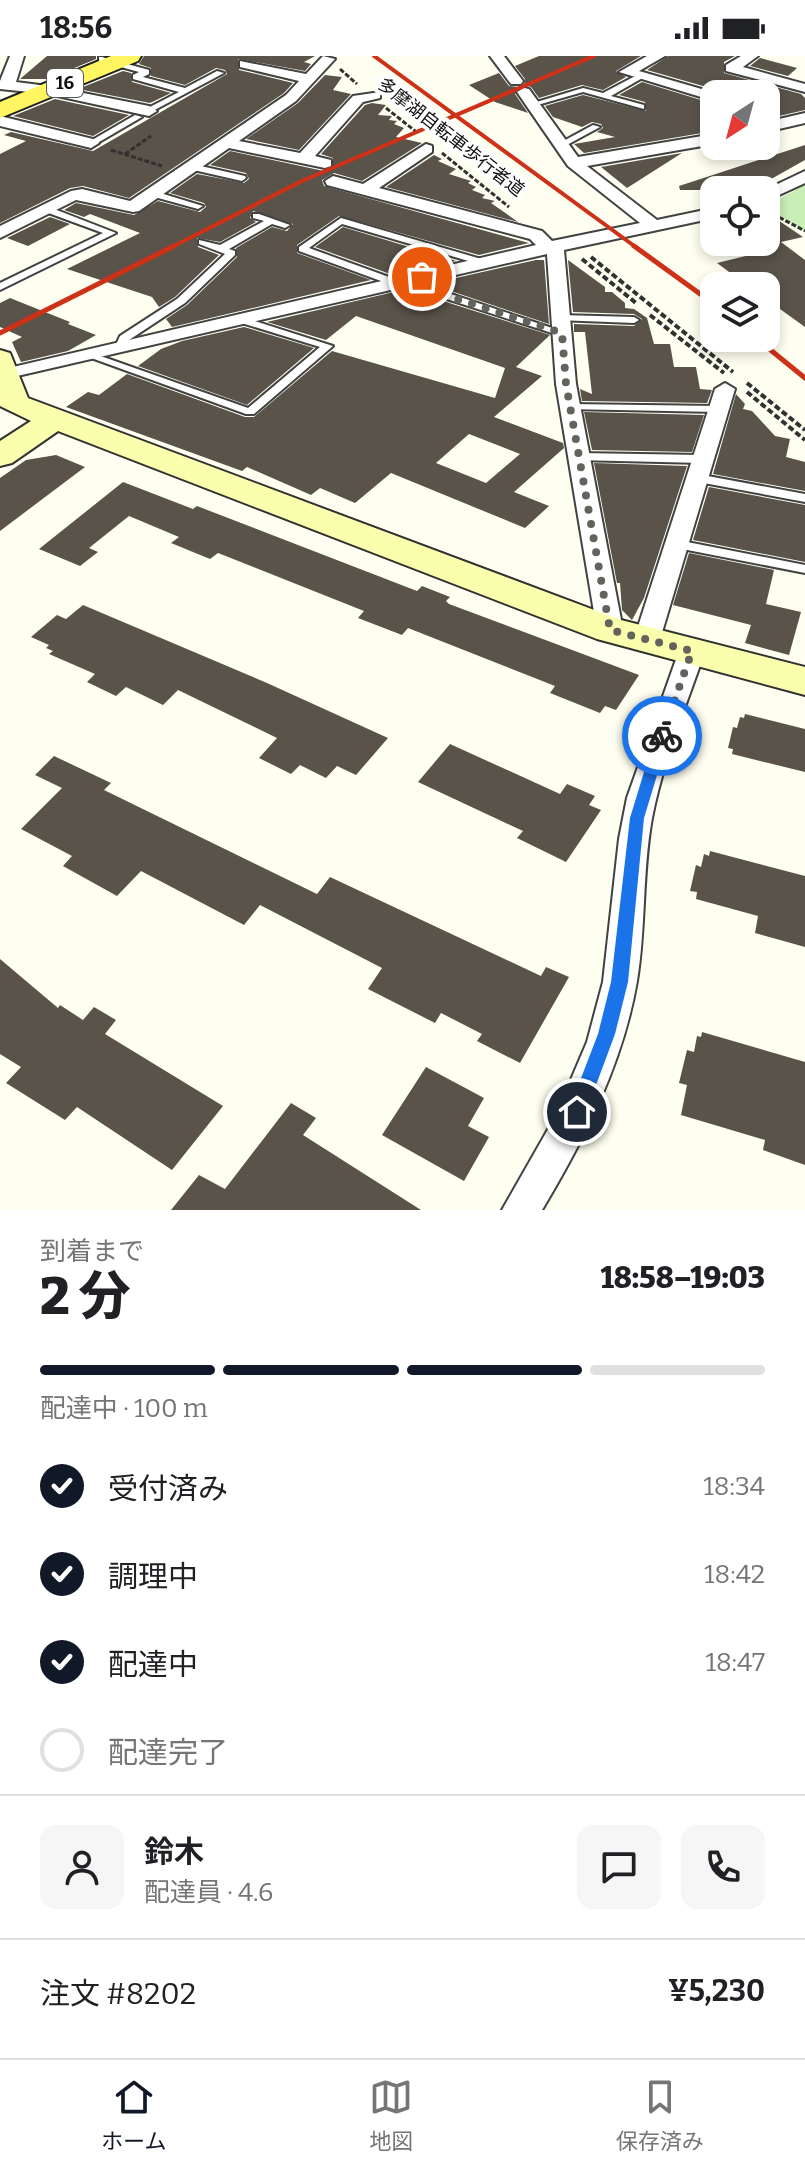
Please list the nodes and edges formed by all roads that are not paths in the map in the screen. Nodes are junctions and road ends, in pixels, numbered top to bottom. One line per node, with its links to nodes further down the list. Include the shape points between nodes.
1 (17, 56): 13 (street)
2 (260, 56): 10 (street, via 245,64)
3 (497, 56): 15 (street)
4 (658, 56): 9 (street, via 626,72)
5 (751, 56): 11 (street, via 731,68)
6 (114, 58): 13 (main road, 16); 14 (lane, via 146,72 136,77)
7 (320, 62): 10 (street)
8 (220, 73): 14 (lane)
9 (642, 76): 12 (street); 17 (lane)
10 (308, 79): 25 (street, via 291,98)
11 (805, 88)
12 (700, 89)
13 (18, 90): 19 (main road, 16); 20 (street)
14 (186, 91): 20 (lane)
15 (525, 92): 17 (lane, via 583,90); 26 (street)
16 (375, 95): 28 (street, via 358,99)
17 (604, 96): 18 (lane)
18 (641, 107)
19 (0, 111)
20 (143, 114): 24 (lane)
21 (0, 121): 24 (street)
22 (596, 127): 26 (lane)
23 (700, 141): 30 (street)
24 (91, 143)
25 (227, 143): 28 (street); 31 (street)
26 (562, 144): 30 (street)
27 (432, 146): 35 (street)
28 (304, 159): 29 (street)
29 (325, 163)
30 (574, 163): 44 (street)
31 (190, 169): 33 (lane); 37 (street)
32 (805, 176): 36 (street)
33 (242, 178)
34 (333, 181): 35 (street)
35 (366, 189): 47 (street)
36 (780, 189)
37 (154, 194): 38 (lane); 39 (street, via 133,207 82,194)
38 (198, 206)
39 (46, 209): 45 (street); 52 (lane, via 111,233)
40 (256, 216): 42 (lane)
41 (700, 216): 44 (street)
42 (271, 221): 43 (lane); 48 (lane)
43 (285, 225)
44 (654, 226): 47 (street)
45 (0, 233)
46 (202, 242): 48 (lane)
47 (560, 245): 49 (street); 55 (street)
48 (221, 249): 56 (lane, via 232,253 181,301 124,338)
49 (485, 263): 50 (street); 51 (lane, via 341,221 302,249)
50 (447, 272): 51 (street); 55 (lane, via 426,289)
51 (396, 283): 53 (street)
52 (0, 287)
53 (239, 319): 56 (street); 57 (lane, via 328,346 250,412)
54 (634, 320): 55 (lane)
55 (562, 326): 60 (street)
56 (119, 349): 57 (street)
57 (88, 355): 58 (street)
58 (2, 367): 61 (street, via 10,399)
59 (727, 390): 60 (lane); 64 (street)
60 (570, 407): 63 (street)
61 (55, 419): 62 (street); 68 (street)
62 (0, 456)
63 (579, 457): 64 (lane); 68 (street)
64 (700, 469): 65 (lane); 66 (street)
65 (805, 498)
66 (677, 544): 67 (lane); 69 (street)
67 (805, 569)
68 (610, 630): 69 (street)
69 (647, 639): 70 (street)
70 (692, 651): 71 (street); 72 (street, via 637,818 620,982 606,1034 577,1112)
71 (805, 681)
72 (521, 1210)

